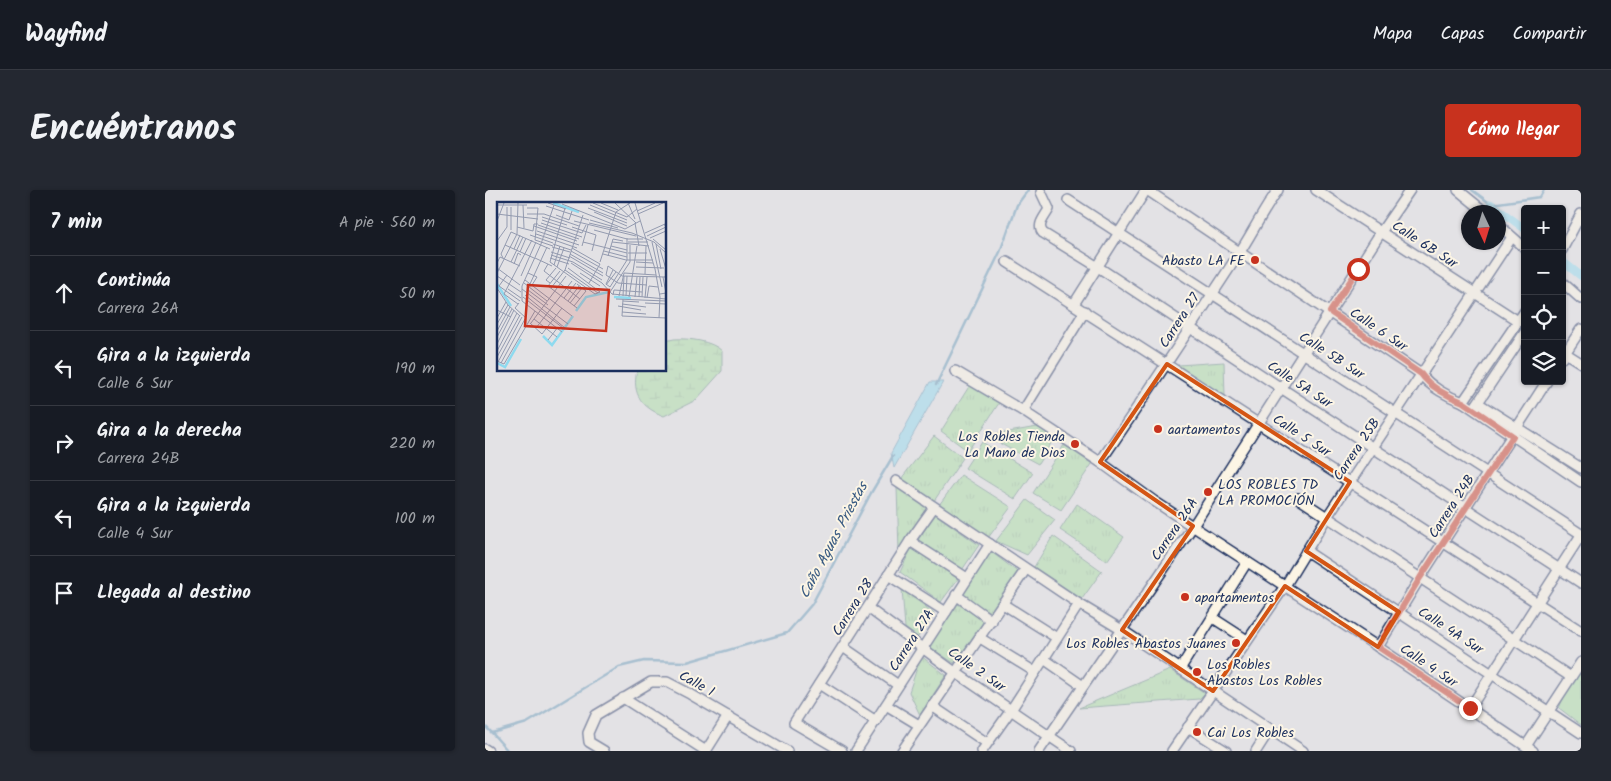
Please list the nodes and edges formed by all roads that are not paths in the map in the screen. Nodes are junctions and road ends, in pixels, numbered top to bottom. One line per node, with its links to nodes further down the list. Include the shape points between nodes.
1 (1147, 190): 12 (street); 16 (street, Calle 6 Sur)
2 (1278, 190): 16 (street, Carrera 27)
3 (1316, 190): 11 (street, Calle 6B Sur)
4 (1410, 190): 11 (street, Carrera 26A)
5 (1458, 190): 8 (street)
6 (1041, 192): 18 (street, Calle 5A Sur, via 1049,209 1040,230)
7 (1068, 200): 12 (street, Calle 5B Sur)
8 (1476, 205)
9 (1581, 214): 14 (street)
10 (1506, 231): 13 (street)
11 (1381, 232): 20 (street, Calle 6B Sur); 25 (street, Carrera 26A)
12 (1119, 233): 18 (street); 21 (street, Calle 5B Sur)
13 (1512, 237): 15 (street); 20 (street, Carrera 25B)
14 (1566, 242)
15 (1521, 245)
16 (1240, 252): 21 (street, Carrera 27); 25 (street, Calle 6 Sur)
17 (1007, 262): 23 (street, Calle 5 Sur)
18 (1098, 266): 23 (street); 28 (street, Calle 5A Sur)
19 (1566, 286): 22 (street)
20 (1475, 293): 27 (street, Calle 6B Sur); 37 (street, Carrera 25B)
21 (1213, 294): 28 (street, Carrera 27); 32 (street, Calle 5B Sur)
22 (1581, 299)
23 (1074, 304): 24 (street, Calle 5 Sur)
24 (1085, 311): 35 (street, Calle 5 Sur); 42 (street)
25 (1330, 312): 32 (street, Carrera 26A); 37 (street, Calle 6 Sur)
26 (1521, 317): 27 (street)
27 (1518, 321): 40 (street)
28 (1191, 328): 35 (street, Carrera 27); 39 (street, Calle 5A Sur)
29 (1581, 329): 31 (street)
30 (1521, 338): 41 (street)
31 (1566, 350)
32 (1304, 354): 39 (street, Carrera 26A); 43 (street, Calle 5B Sur)
33 (1566, 356): 34 (street)
34 (1581, 363)
35 (1167, 364): 44 (street, Calle 5 Sur); 48 (street, Carrera 27)
36 (955, 371): 42 (street, Calle 4 Sur)
37 (1421, 374): 40 (street, Calle 6 Sur, via 1426,381); 43 (street, Carrera 25B)
38 (1544, 385): 45 (street, Carrera 24B)
39 (1281, 388): 44 (street, Carrera 26A); 47 (street, Calle 5A Sur)
40 (1463, 402): 41 (street, Calle 6 Sur)
41 (1476, 406): 45 (street); 46 (street, Calle 6 Sur)
42 (1023, 411): 48 (street, Calle 4 Sur)
43 (1396, 413): 47 (street, Carrera 25B); 50 (street, Calle 5B Sur)
44 (1258, 423): 52 (street, Calle 5 Sur); 58 (street, Carrera 26A)
45 (1518, 427): 46 (street, Carrera 24B); 49 (street)
46 (1513, 436): 50 (street, Carrera 24B); 53 (street, Calle 6 Sur)
47 (1373, 448): 52 (street, Carrera 25B); 56 (street, Calle 5A Sur)
48 (1100, 462): 58 (street, Calle 4 Sur)
49 (1581, 468)
50 (1488, 474): 56 (street, Carrera 24B); 59 (street, Calle 5B Sur)
51 (896, 481): 55 (street)
52 (1350, 482): 57 (street, Carrera 25B); 61 (street, Calle 5 Sur)
53 (1581, 482)
54 (1298, 498): 57 (street)
55 (934, 507): 60 (street, Carrera 28); 62 (street)
56 (1466, 508): 61 (street, Carrera 24B); 65 (street, Calle 5A Sur)
57 (1327, 517): 63 (street, Carrera 25B); 69 (street)
58 (1193, 526): 64 (street, Calle 4 Sur); 81 (street, Carrera 26A)
59 (1581, 535): 65 (street)
60 (910, 541): 67 (street, Carrera 28); 68 (street)
61 (1443, 543): 69 (street, Carrera 24B); 73 (street, Calle 5 Sur)
62 (990, 544): 66 (street); 68 (street, Carrera 27A)
63 (1305, 551): 71 (street, Carrera 25B); 78 (street, Calle 4A Sur)
64 (1247, 562): 71 (street, Calle 4 Sur); 79 (street)
65 (1559, 569): 70 (street, Calle 5A Sur); 73 (street)
66 (1026, 570): 74 (street); 75 (street)
67 (888, 575): 76 (street, Carrera 28); 77 (street)
68 (967, 578): 72 (street, Carrera 27A)
69 (1420, 578): 78 (street, Carrera 24B); 86 (street)
70 (1581, 583)
71 (1285, 586): 85 (street, Carrera 25B); 89 (street, Calle 4 Sur)
72 (956, 595): 77 (street, Carrera 27A); 80 (street)
73 (1537, 603): 82 (street, Calle 5 Sur); 86 (street)
74 (1003, 604): 80 (street); 84 (street)
75 (1079, 604): 81 (street); 84 (street)
76 (868, 608): 87 (street, Carrera 28); 88 (street, Calle 2 Sur)
77 (945, 612): 88 (street, Carrera 27A)
78 (1399, 612): 89 (street, Carrera 24B); 95 (street, Calle 4A Sur)
79 (1213, 618): 85 (street); 92 (street)
80 (992, 621): 83 (street)
81 (1122, 630): 92 (street); 99 (street, Carrera 26A)
82 (1581, 631)
83 (980, 638): 93 (street); 94 (street)
84 (1057, 638): 90 (street)
85 (1247, 640): 100 (street, Carrera 25B)
86 (1514, 640): 95 (street); 96 (street)
87 (843, 647): 97 (street, Carrera 28); 98 (street)
88 (923, 647): 93 (street, Calle 2 Sur); 98 (street, Carrera 27A)
89 (1378, 647): 104 (street, Calle 4 Sur)
90 (1044, 659): 94 (street); 99 (street)
91 (1581, 662): 96 (street)
92 (1179, 669): 100 (street)
93 (955, 672): 103 (street); 105 (street, Calle 2 Sur)
94 (1035, 672): 105 (street)
95 (1492, 674): 104 (street); 106 (street, Calle 4A Sur)
96 (1571, 677): 106 (street)
97 (819, 684): 108 (street); 120 (street, Carrera 28, via 795,723)
98 (898, 685): 102 (street, Carrera 27A)
99 (1083, 686): 113 (street, Carrera 26A)
100 (1213, 691): 110 (street, Carrera 25B); 111 (street)
101 (623, 698): 107 (street, Calle 1, via 651,682 667,682); 117 (street, Calle 1, via 596,716 588,733 589,742); 118 (street)
102 (886, 705): 108 (street, Carrera 27A); 109 (street)
103 (932, 706): 109 (street); 114 (street)
104 (1470, 708): 116 (street, Calle 4 Sur)
105 (1011, 710): 113 (street, Calle 2 Sur); 114 (street)
106 (1549, 711): 112 (street, Calle 4A Sur); 116 (street)
107 (728, 716): 118 (street); 119 (street, Calle 1)
108 (876, 721): 121 (street, Carrera 27A)
109 (919, 725): 115 (street)
110 (1188, 727): 124 (street, Carrera 25B); 125 (street)
111 (1270, 729): 126 (street); 127 (street)
112 (1581, 733)
113 (1049, 736): 122 (street, Carrera 26A); 123 (street, Calle 2 Sur)
114 (985, 747)
115 (906, 749)
116 (1529, 749)
117 (605, 751)
118 (706, 751)
119 (787, 751)
120 (842, 751)
121 (856, 751)
122 (1039, 751)
123 (1071, 751)
124 (1172, 751)
125 (1226, 751)
126 (1256, 751)
127 (1303, 751)

